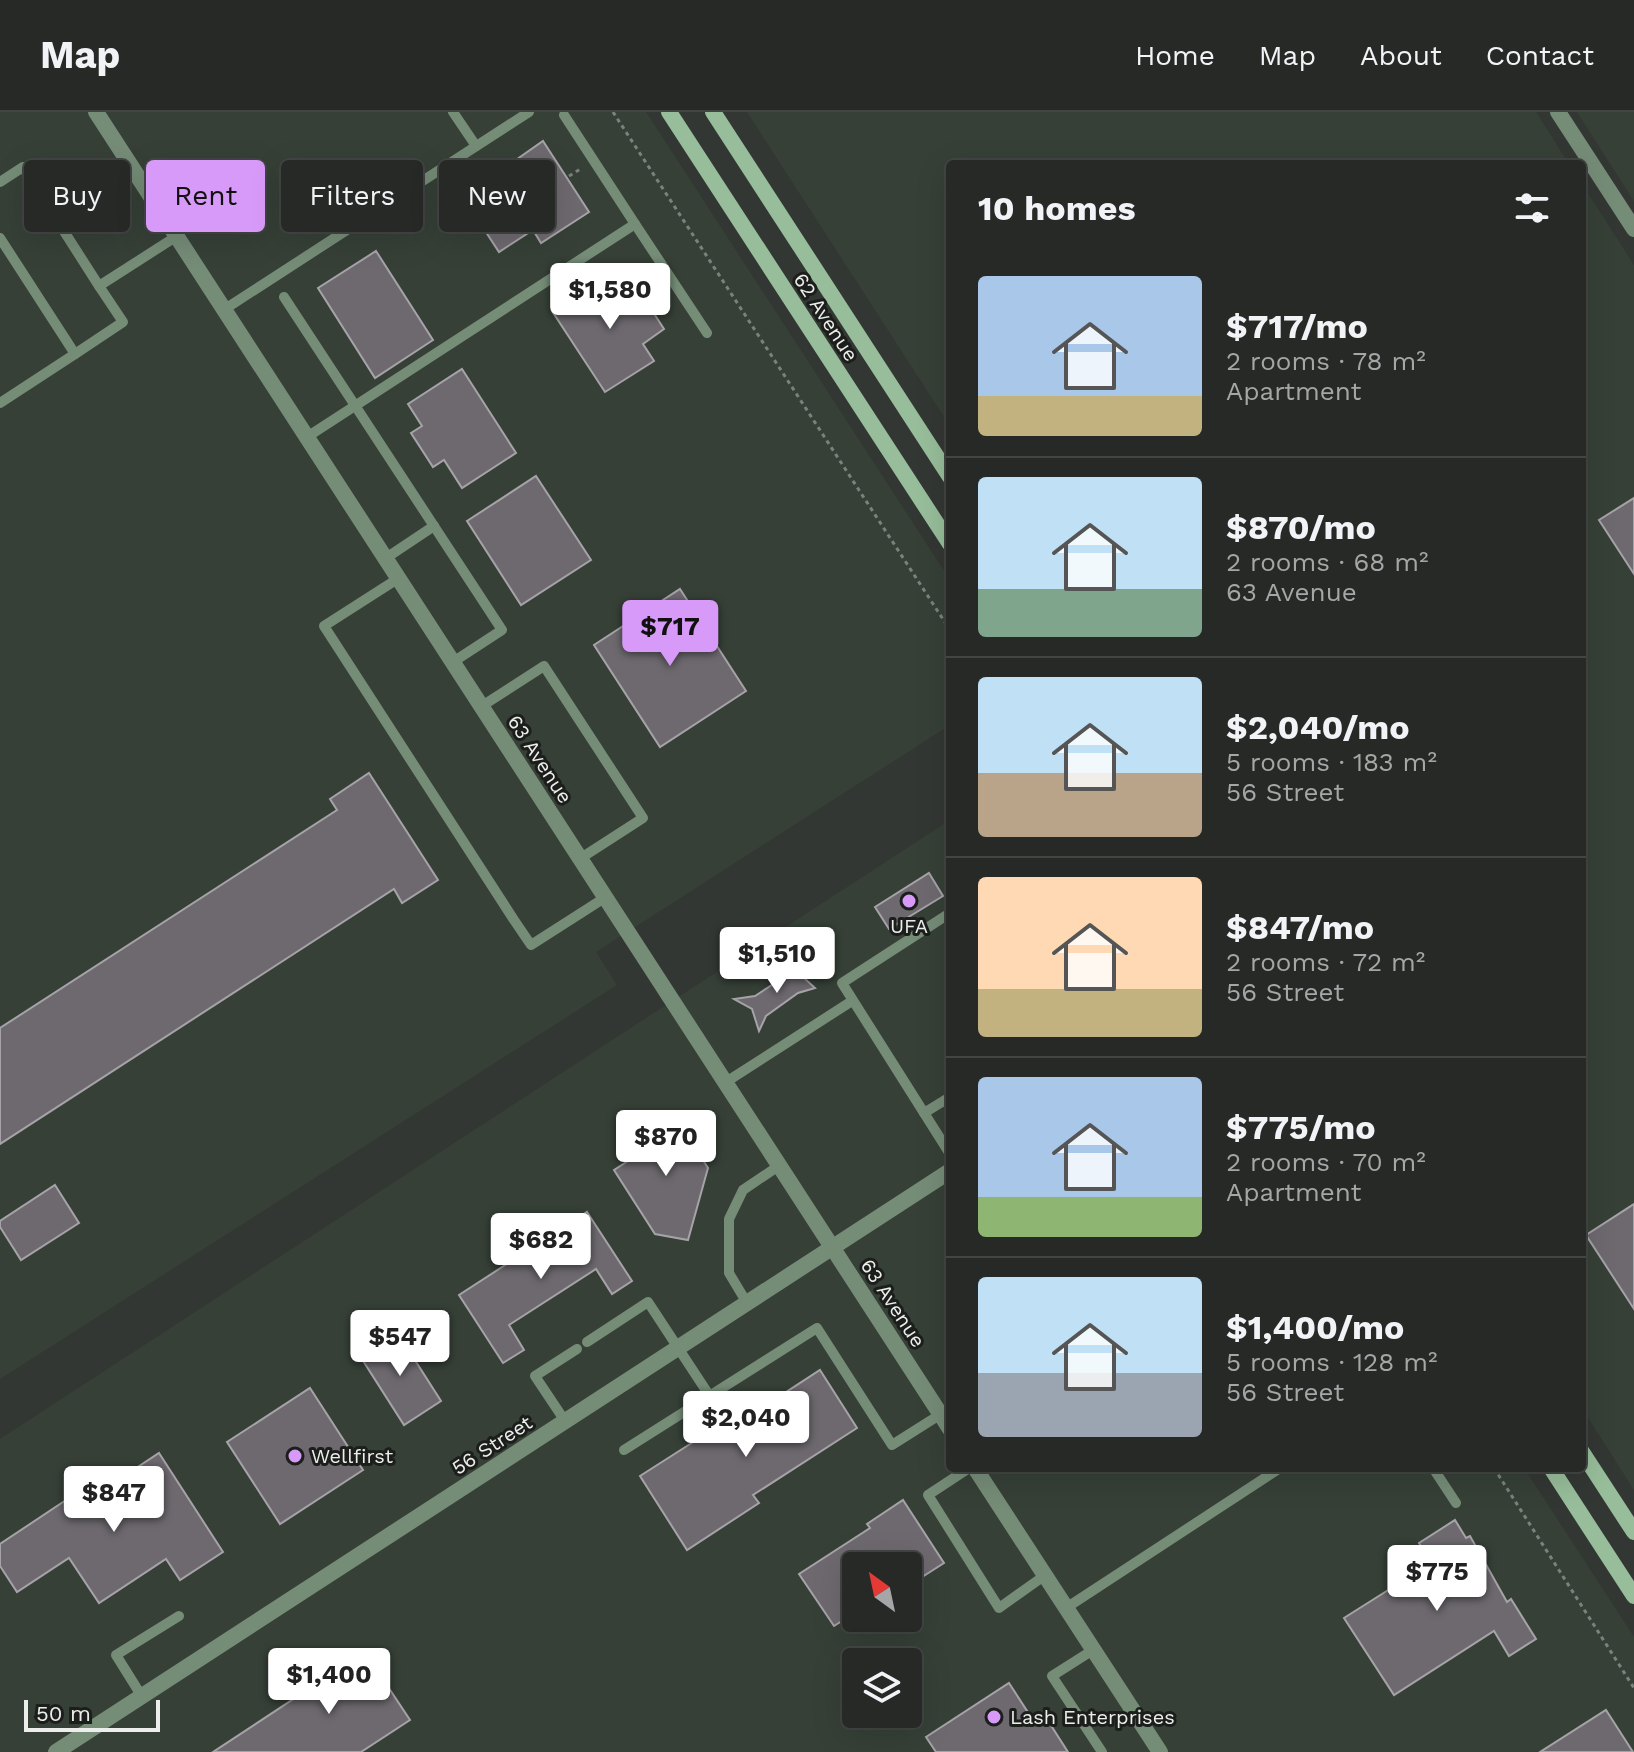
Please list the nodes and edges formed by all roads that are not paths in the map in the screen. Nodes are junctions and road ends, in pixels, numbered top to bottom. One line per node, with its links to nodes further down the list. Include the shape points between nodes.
1 (96, 112): 12 (street, 63 Avenue)
2 (453, 112): 8 (lane)
3 (529, 112): 8 (lane)
4 (669, 112): 24 (main road, 62 Avenue)
5 (713, 112): 22 (main road, 62 Avenue)
6 (1558, 112): 11 (street)
7 (564, 115): 10 (lane)
8 (476, 146): 16 (lane)
9 (0, 182): 14 (lane, via 23,167)
10 (635, 224): 17 (lane); 20 (lane)
11 (1634, 229)
12 (177, 236): 14 (lane); 16 (street, 63 Avenue)
13 (0, 238): 18 (lane)
14 (99, 286): 18 (lane, via 123,322)
15 (284, 297): 20 (lane)
16 (225, 309): 21 (street, 63 Avenue)
17 (707, 333)
18 (75, 354): 19 (lane)
19 (0, 403)
20 (355, 406): 21 (lane); 23 (lane)
21 (307, 437): 25 (street, 63 Avenue)
22 (946, 471)
23 (434, 526): 25 (lane); 27 (lane, via 502,630)
24 (946, 538)
25 (386, 558): 26 (street, 63 Avenue)
26 (399, 578): 27 (street, 63 Avenue); 30 (lane, via 324,626 531,945)
27 (453, 662): 28 (street, 63 Avenue)
28 (482, 706): 29 (street, 63 Avenue); 29 (lane, via 544,666 643,818)
29 (581, 858): 30 (street, 63 Avenue)
30 (606, 897): 33 (street, 63 Avenue)
31 (946, 916): 32 (lane, via 842,983)
32 (852, 1001): 33 (lane); 35 (lane)
33 (726, 1082): 37 (street, 63 Avenue)
34 (946, 1099): 35 (lane)
35 (924, 1113): 36 (lane)
36 (946, 1148)
37 (780, 1165): 39 (street, 63 Avenue); 40 (lane, via 743,1190 729,1219 729,1273)
38 (946, 1174): 39 (street, 56 Street)
39 (833, 1246): 40 (street, 56 Street); 46 (street, 63 Avenue)
40 (747, 1303): 42 (street, 56 Street)
41 (587, 1342): 42 (lane, via 648,1302)
42 (678, 1348): 44 (lane); 45 (street, 56 Street)
43 (577, 1349): 45 (lane, via 535,1376)
44 (709, 1395): 46 (lane, via 817,1328 892,1445); 47 (lane)
45 (565, 1421): 61 (street, 56 Street)
46 (945, 1421)
47 (624, 1450)
48 (1586, 1458): 55 (main road)
49 (963, 1472): 56 (lane, via 928,1495 999,1608)
50 (978, 1472): 56 (street)
51 (1274, 1472): 58 (lane)
52 (1436, 1472): 54 (lane)
53 (1554, 1472): 57 (main road)
54 (1456, 1503)
55 (1634, 1532)
56 (1044, 1576): 58 (street)
57 (1634, 1596)
58 (1066, 1608): 60 (street)
59 (179, 1616): 61 (lane, via 116,1655)
60 (1093, 1650): 63 (lane, via 1052,1676); 64 (street)
61 (141, 1695): 62 (street, 56 Street)
62 (56, 1752)
63 (1102, 1752)
64 (1160, 1752)

